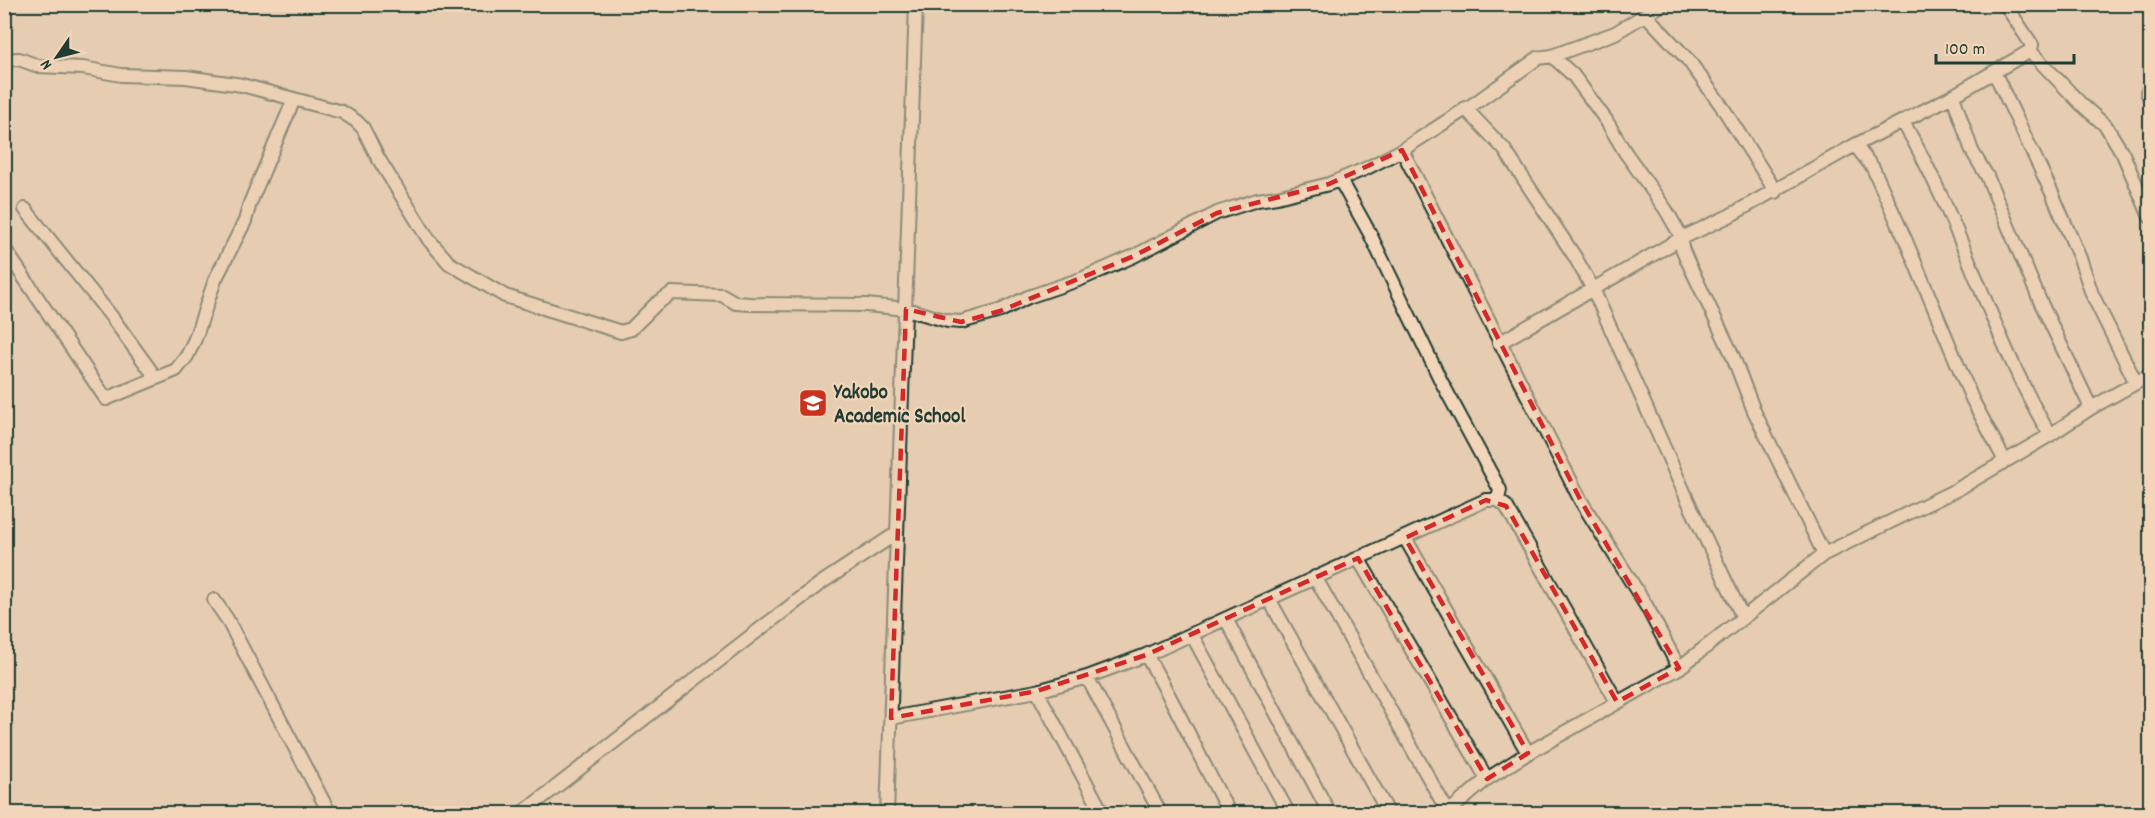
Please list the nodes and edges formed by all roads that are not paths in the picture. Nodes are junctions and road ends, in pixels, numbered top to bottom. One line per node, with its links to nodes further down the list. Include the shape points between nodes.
1 (916, 4): 22 (street)
2 (1663, 4): 4 (street)
3 (2005, 4): 5 (street, via 2032,45)
4 (1646, 15): 6 (street, via 1615,33); 16 (street, via 1689,61)
5 (2030, 51): 8 (street); 18 (street, via 2106,126)
6 (1551, 56): 11 (street, via 1538,58); 19 (street, via 1573,75 1606,120)
7 (4, 60): 10 (street, via 121,75 186,76)
8 (1993, 73): 9 (street); 26 (street, via 2052,193 2092,294)
9 (1953, 96): 12 (street); 27 (street, via 1972,151 1987,176)
10 (294, 99): 22 (street, via 333,109 356,121 441,254 449,263 506,296 621,332 632,328 672,293 722,295 736,303); 25 (street, via 215,280 187,356 176,370)
11 (1464, 108): 14 (street); 21 (street, via 1504,149)
12 (1903, 122): 13 (street); 28 (street, via 1923,156 2012,363)
13 (1855, 145): 16 (street); 29 (street, via 1873,168 1972,399)
14 (1402, 150): 15 (street); 23 (street)
15 (1340, 180): 22 (street, via 1217,213 1134,256 1000,311 961,322); 30 (street, via 1500,490)
16 (1776, 192): 19 (street)
17 (25, 209): 25 (street)
18 (2151, 217)
19 (1682, 238): 21 (street); 33 (street, via 1682,248 1754,411)
20 (4, 248): 25 (street, via 106,399)
21 (1593, 289): 23 (street); 38 (street)
22 (906, 309): 31 (street)
23 (1499, 344): 42 (street, via 1581,501 1647,607)
24 (2151, 375): 26 (street)
25 (156, 378)
26 (2136, 383): 27 (street)
27 (2091, 408): 28 (street)
28 (2050, 435): 29 (street)
29 (2005, 461): 33 (street, via 1958,489)
30 (1498, 500): 32 (street, via 1486,500); 45 (street, via 1506,506)
31 (897, 533): 46 (street); 50 (street, via 760,629)
32 (1405, 538): 34 (street); 47 (street)
33 (1824, 554): 38 (street)
34 (1358, 558): 35 (street); 48 (street)
35 (1315, 578): 36 (street); 58 (street)
36 (1269, 599): 39 (street); 57 (street)
37 (214, 600): 49 (street)
38 (1743, 618): 42 (street)
39 (1226, 619): 40 (street); 56 (street)
40 (1192, 635): 41 (street); 55 (street)
41 (1146, 655): 43 (street); 54 (street)
42 (1679, 668): 45 (street)
43 (1087, 677): 44 (street); 53 (street)
44 (1037, 691): 46 (street); 52 (street)
45 (1617, 702): 47 (street)
46 (891, 718): 51 (street)
47 (1528, 753): 48 (street)
48 (1487, 779): 58 (street)
49 (330, 813)
50 (521, 813)
51 (887, 813)
52 (1103, 813)
53 (1161, 813)
54 (1230, 813)
55 (1289, 813)
56 (1330, 813)
57 (1389, 813)
58 (1447, 813)

